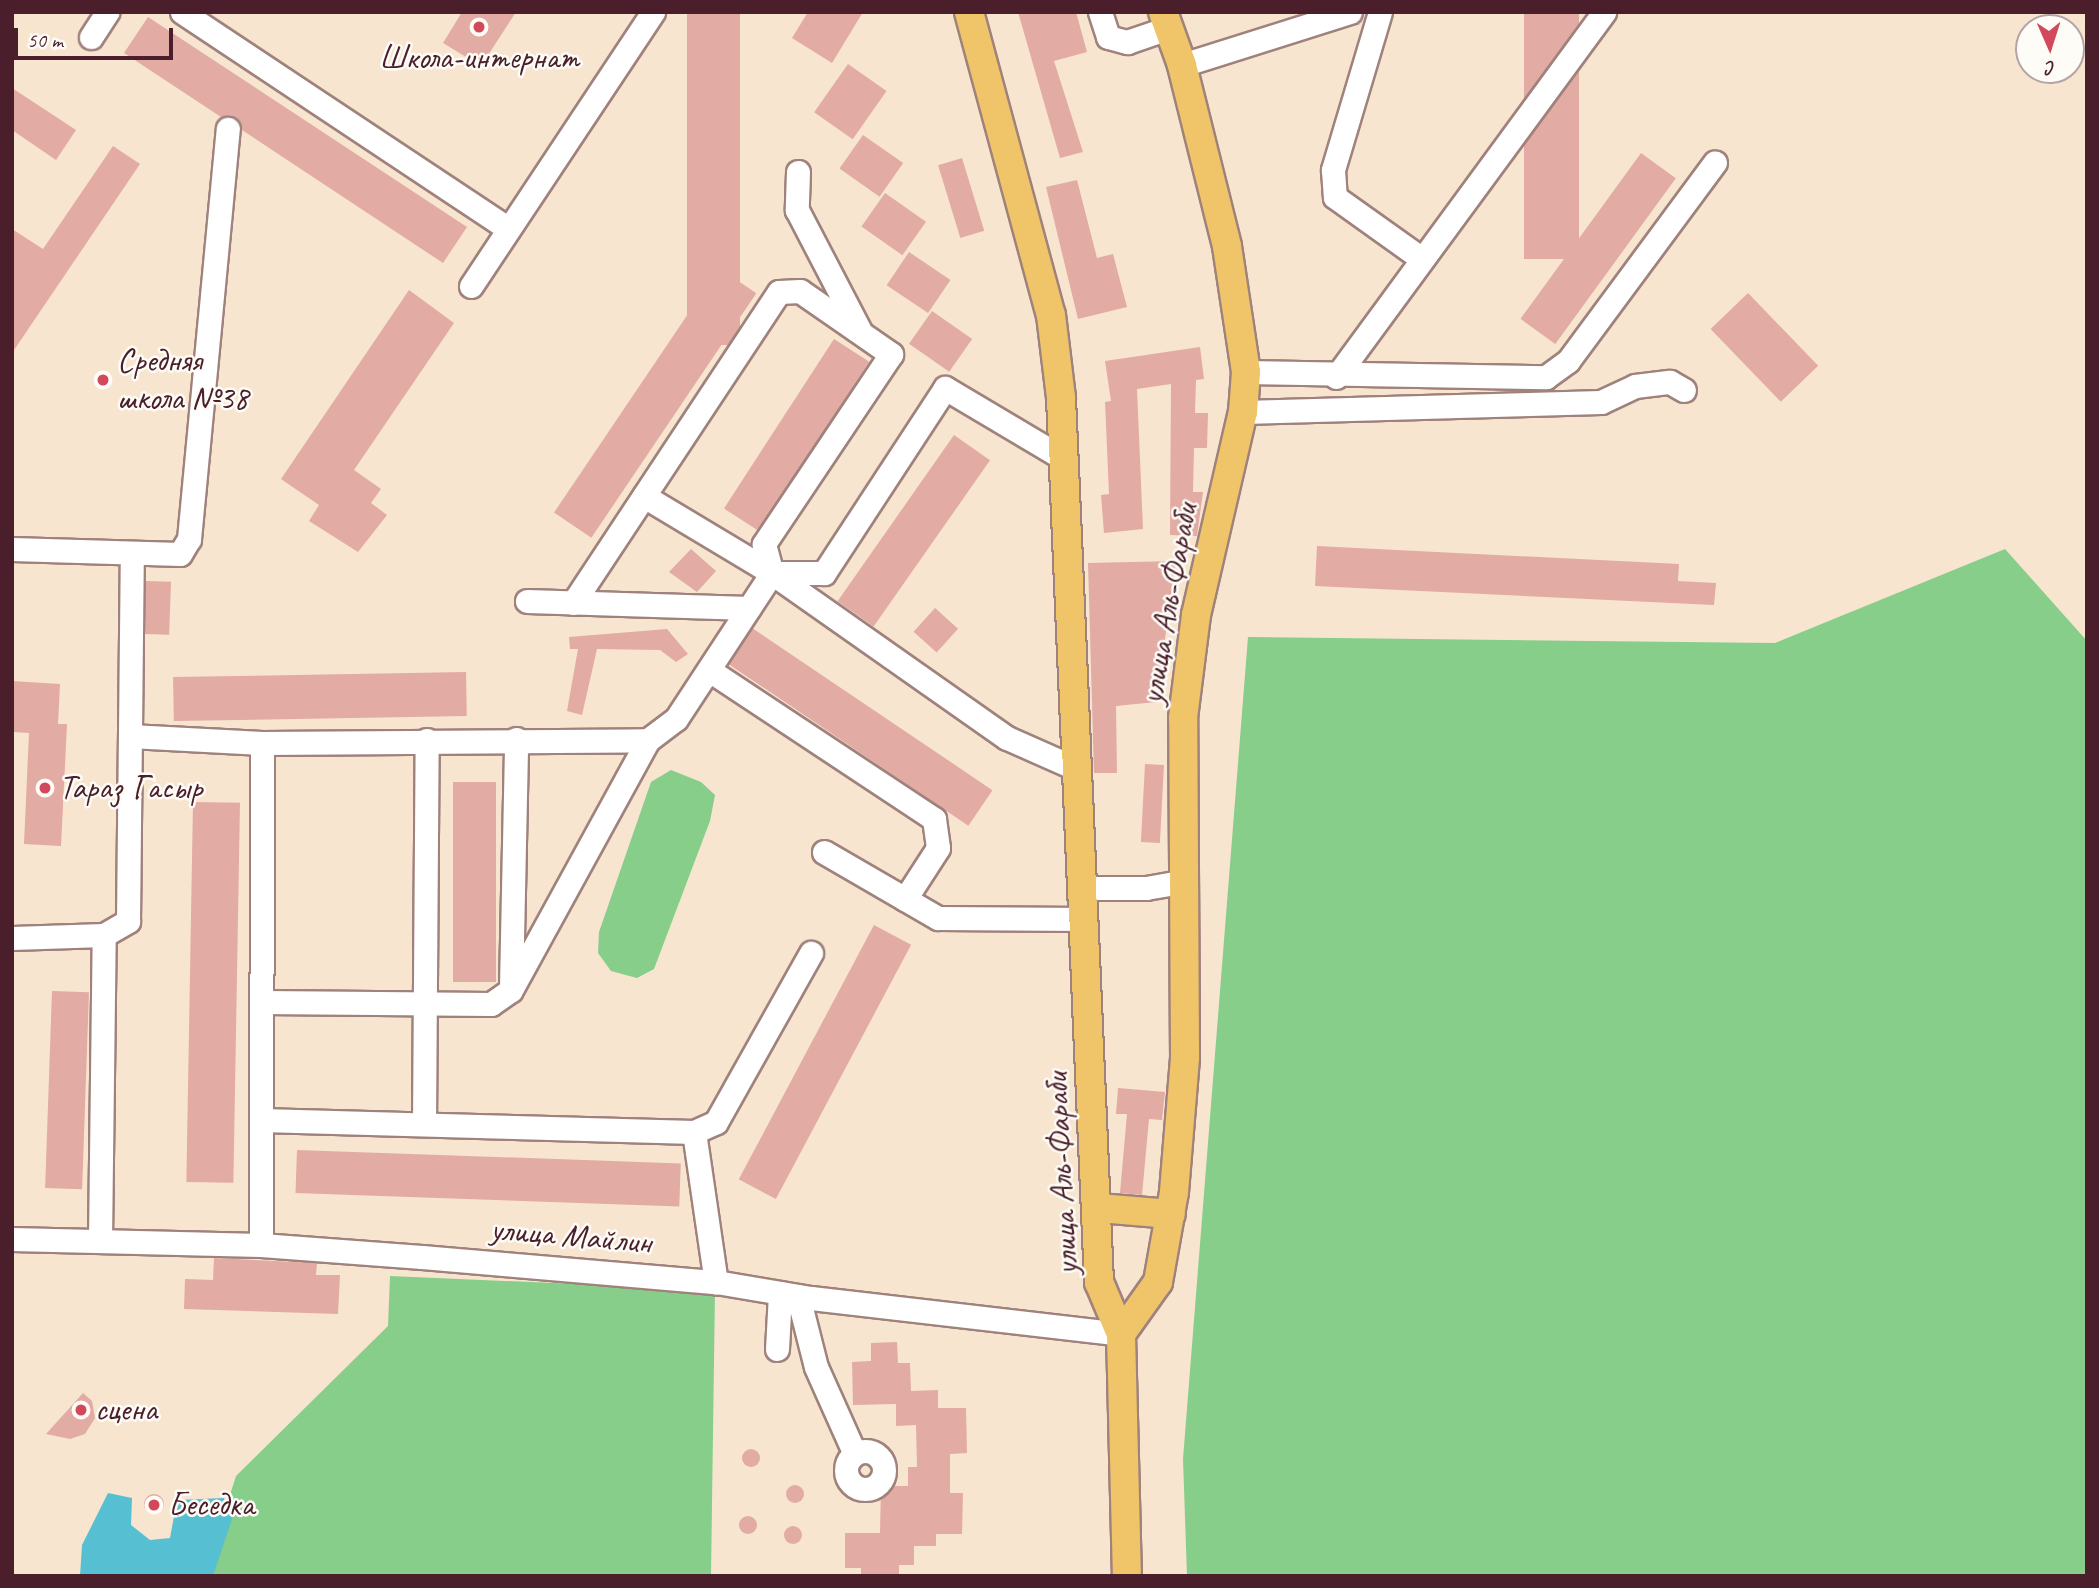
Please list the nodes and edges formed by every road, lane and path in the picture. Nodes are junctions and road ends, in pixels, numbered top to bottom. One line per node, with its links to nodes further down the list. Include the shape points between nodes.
1 (107, 12): 10 (street)
2 (182, 12): 15 (street)
3 (653, 12): 15 (street)
4 (969, 12): 23 (main road, улица Аль-Фараби, via 1051,315)
5 (1100, 12): 9 (street, via 1108,37 1127,42)
6 (1350, 12): 11 (street)
7 (1380, 12): 16 (street, via 1333,170 1335,197)
8 (1604, 12): 16 (street)
9 (1166, 20): 11 (main road, улица Аль-Фараби)
10 (91, 37)
11 (1182, 65): 19 (main road, улица Аль-Фараби, via 1227,246)
12 (228, 129): 26 (street, via 189,539 180,554)
13 (1716, 162): 20 (street, via 1567,361 1546,377)
14 (798, 172): 18 (street, via 797,210)
15 (509, 229): 17 (street)
16 (1422, 259): 20 (street)
17 (471, 286)
18 (862, 334): 24 (street, via 800,291 779,292); 27 (street, via 891,354 764,544)
19 (1246, 372): 20 (street); 22 (main road, улица Аль-Фараби)
20 (1336, 377)
21 (1684, 390): 22 (street, via 1670,382 1635,386 1601,402)
22 (1243, 412): 39 (main road, улица Аль-Фараби, via 1196,615 1183,718)
23 (1063, 458): 27 (street, via 945,388 824,573); 37 (main road, улица Аль-Фараби)
24 (644, 496): 27 (street); 29 (street)
25 (12, 549): 26 (street)
26 (132, 555): 32 (street)
27 (772, 573): 30 (street); 37 (street, via 1007,738)
28 (527, 601): 29 (street)
29 (573, 603): 30 (street)
30 (749, 608): 31 (street)
31 (709, 670): 35 (street, via 676,719); 41 (street, via 934,819 938,848)
32 (130, 736): 36 (street); 43 (street, via 128,921)
33 (516, 739): 34 (street); 35 (street); 46 (street)
34 (427, 740): 36 (street); 48 (street)
35 (648, 740): 46 (street)
36 (262, 743): 47 (street)
37 (1077, 769): 40 (main road, улица Аль-Фараби)
38 (824, 852): 41 (street)
39 (1185, 881): 40 (street, via 1146,888); 53 (main road, улица Аль-Фараби, via 1185,1057)
40 (1083, 888): 42 (main road, улица Аль-Фараби)
41 (905, 899): 42 (street, via 938,918)
42 (1085, 919): 52 (main road, улица Аль-Фараби)
43 (104, 935): 44 (street); 55 (street)
44 (12, 938)
45 (811, 953): 51 (street, via 716,1122)
46 (511, 990): 48 (street, via 491,1004)
47 (261, 1002): 48 (street); 49 (street)
48 (424, 1003): 50 (street)
49 (261, 1120): 50 (street); 56 (street)
50 (424, 1124): 51 (street)
51 (694, 1132): 57 (street)
52 (1099, 1208): 53 (main road); 59 (main road, улица Аль-Фараби, via 1099,1282)
53 (1171, 1214): 59 (main road, улица Аль-Фараби, via 1158,1282)
54 (12, 1239): 55 (street, улица Майлин)
55 (100, 1241): 56 (street, улица Майлин)
56 (261, 1245): 57 (street, улица Майлин)
57 (716, 1282): 58 (street, улица Майлин)
58 (789, 1295): 59 (street, улица Майлин); 60 (street); 61 (street)
59 (1121, 1334): 62 (main road, улица Аль-Фараби)
60 (777, 1349)
61 (855, 1454)
62 (1126, 1541): 63 (main road); 64 (main road, улица Аль-Фараби)
63 (1117, 1576)
64 (1130, 1576)

